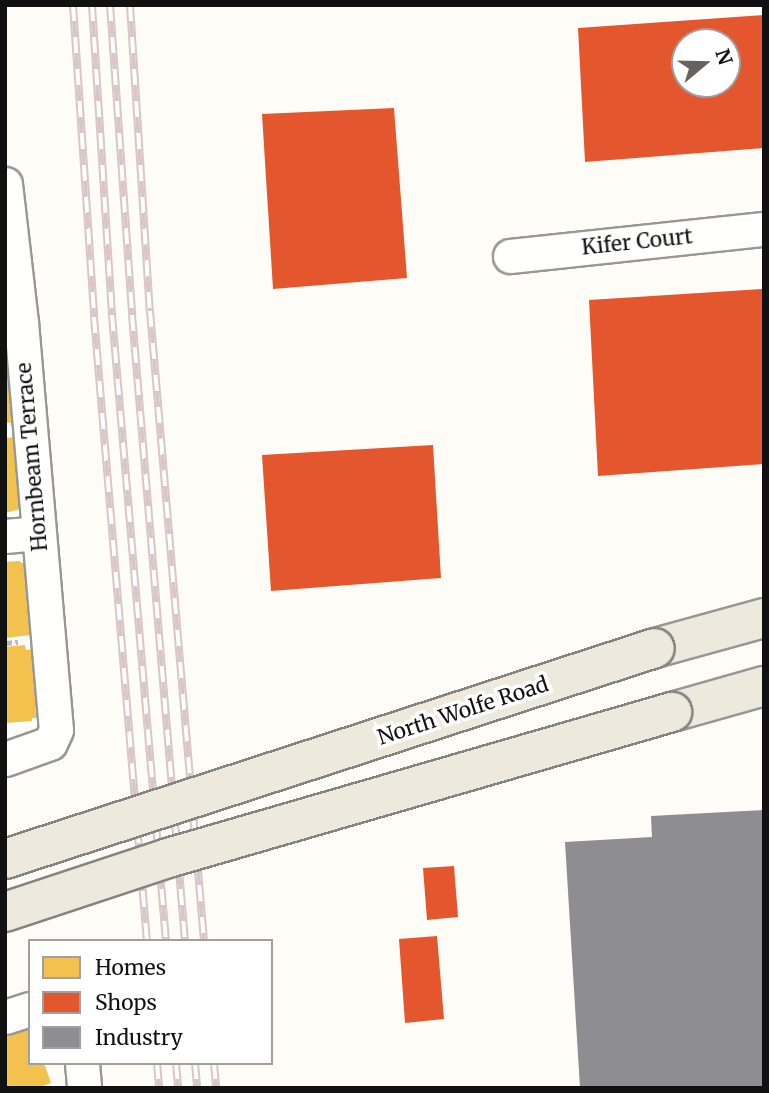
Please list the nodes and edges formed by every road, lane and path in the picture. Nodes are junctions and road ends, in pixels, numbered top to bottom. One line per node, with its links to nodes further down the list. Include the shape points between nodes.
1 (5, 184): 4 (street, Hornbeam Terrace)
2 (764, 229): 3 (street, Kifer Court)
3 (510, 256)
4 (13, 323): 5 (street, Hornbeam Terrace)
5 (38, 533): 6 (street); 9 (street, Hornbeam Terrace, via 55,730 50,743)
6 (5, 536)
7 (764, 618): 10 (main road, North Wolfe Road, bridge, via 654,649)
8 (764, 686): 11 (main road, bridge, via 169,858)
9 (5, 759)
10 (5, 859)
11 (5, 912)
12 (28, 1010): 13 (street)
13 (5, 1017)
14 (82, 1065): 15 (street)
15 (84, 1088)

